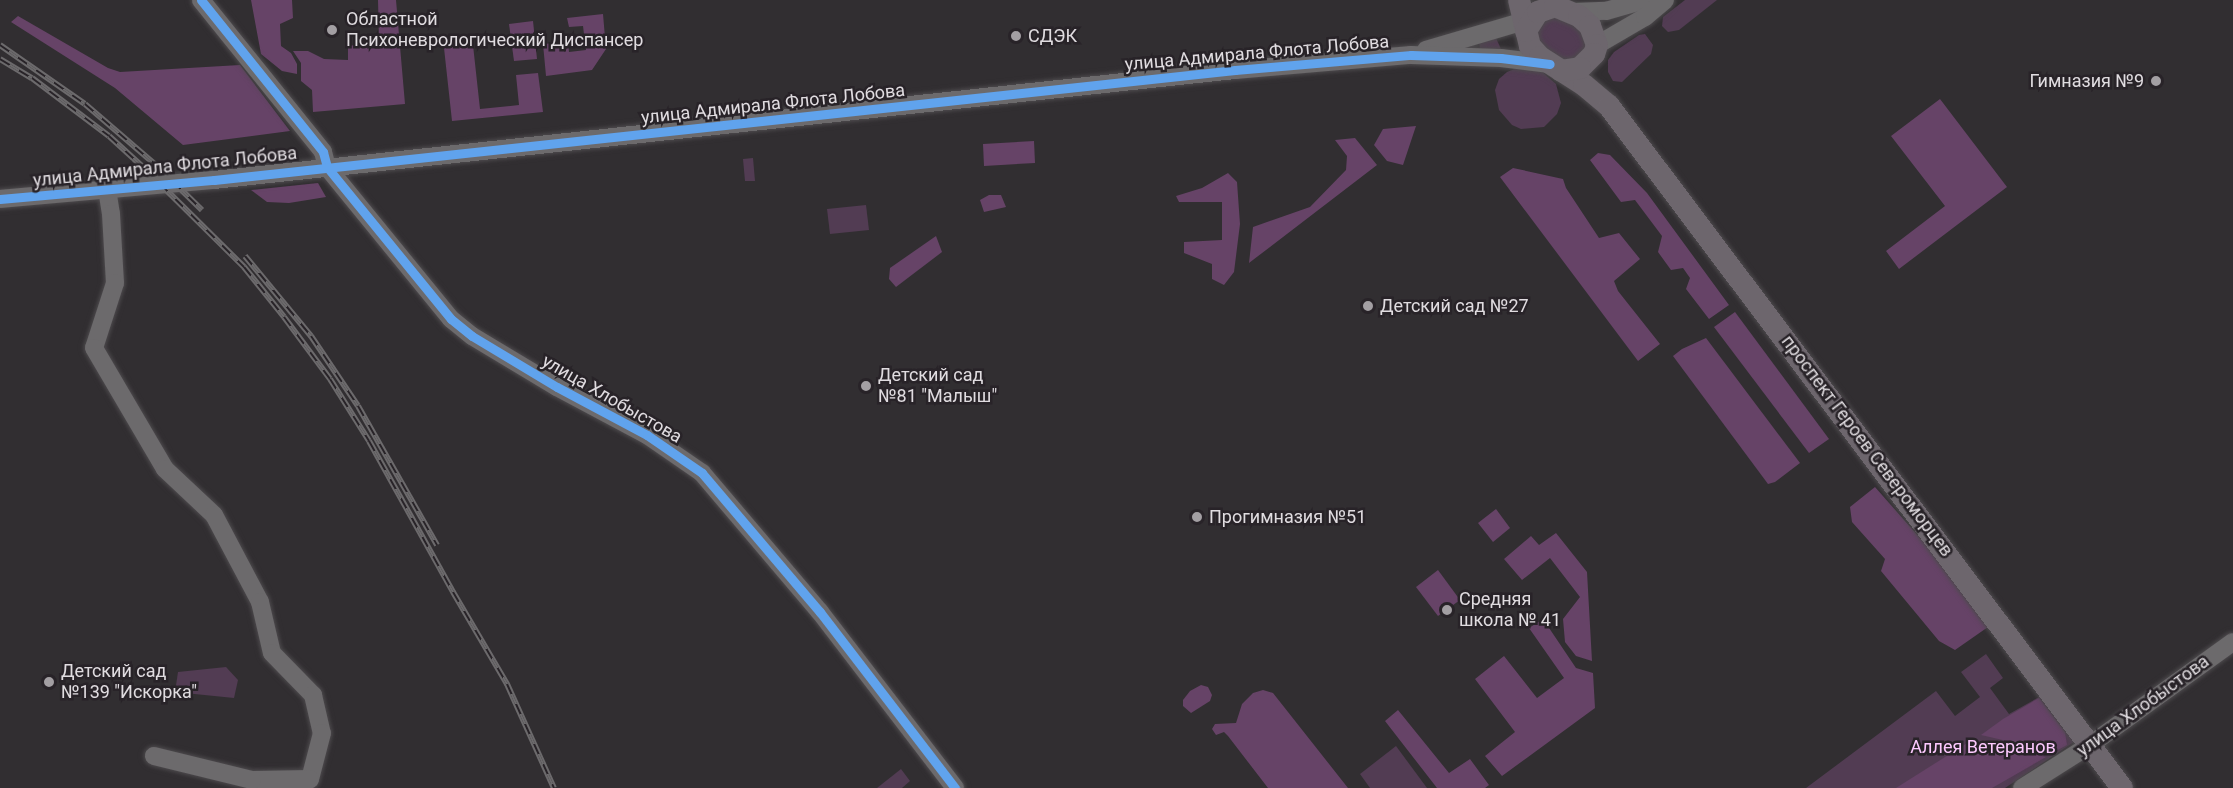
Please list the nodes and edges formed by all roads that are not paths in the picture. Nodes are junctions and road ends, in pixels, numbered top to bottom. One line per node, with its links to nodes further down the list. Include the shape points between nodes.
1 (201, 0): 10 (street, улица Хлобыстова, via 323,152)
2 (1644, 0): 4 (street, via 1606,11)
3 (1665, 0): 6 (street)
4 (1558, 6): 5 (main road); 6 (main road, проспект Героев Североморцев, via 1590,26)
5 (1525, 18): 7 (street, улица Адмирала Флота Лобова); 8 (main road, проспект Героев Североморцев, via 1530,46)
6 (1596, 50): 8 (main road, via 1580,68); 9 (main road, проспект Героев Североморцев, via 1597,72)
7 (1411, 55): 8 (street, улица Адмирала Флота Лобова, via 1502,58); 10 (street, улица Адмирала Флота Лобова, via 1235,70)
8 (1556, 68): 9 (main road, проспект Героев Североморцев)
9 (1609, 106): 14 (main road, проспект Героев Североморцев)
10 (327, 167): 11 (street, улица Адмирала Флота Лобова); 16 (street, улица Хлобыстова, via 452,318 472,336 647,435 702,473 820,612)
11 (107, 189): 12 (street, улица Адмирала Флота Лобова); 15 (street, via 115,283 94,348 165,469 214,515 260,602 272,653 313,694 322,733 310,779 252,780)
12 (0, 199)
13 (2233, 642): 14 (street, улица Хлобыстова)
14 (2090, 745): 17 (street, улица Хлобыстова); 18 (main road, проспект Героев Североморцев)
15 (154, 756)
16 (955, 788)
17 (2022, 788)
18 (2122, 788)

